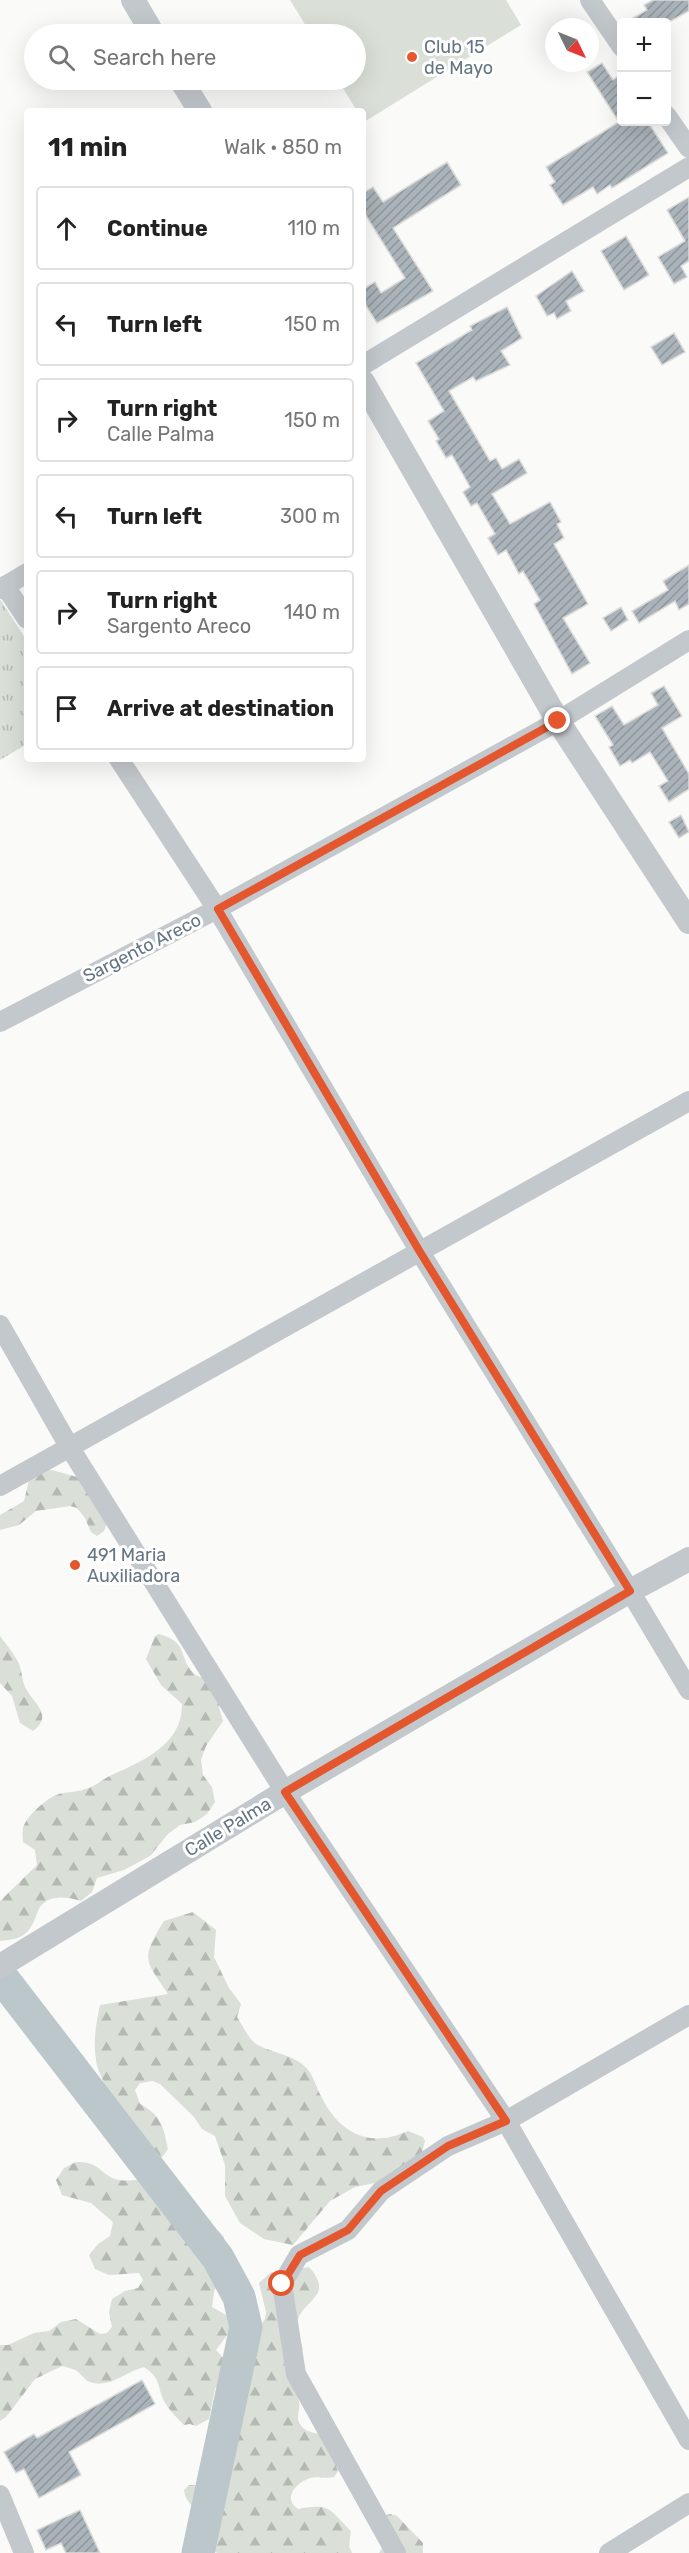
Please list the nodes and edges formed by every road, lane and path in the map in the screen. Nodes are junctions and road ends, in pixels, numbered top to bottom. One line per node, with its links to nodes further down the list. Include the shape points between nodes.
1 (133, 0): 3 (street)
2 (590, 0): 4 (street)
3 (147, 24)
4 (617, 41)
5 (187, 90): 6 (street)
6 (198, 108)
7 (671, 122): 8 (street)
8 (689, 148)
9 (689, 167): 10 (street)
10 (366, 363)
11 (366, 387): 16 (street)
12 (24, 575): 13 (street)
13 (3, 588): 14 (street)
14 (24, 615)
15 (689, 640): 16 (street, Sargento Areco)
16 (558, 721): 18 (street, Sargento Areco); 19 (street)
17 (121, 762): 18 (street)
18 (218, 909): 20 (street, Sargento Areco); 22 (street)
19 (689, 922)
20 (0, 1022)
21 (689, 1101): 22 (street)
22 (420, 1252): 24 (street); 27 (street)
23 (0, 1325): 24 (street)
24 (70, 1448): 25 (street); 29 (street)
25 (0, 1486)
26 (689, 1559): 27 (street, Calle Palma)
27 (630, 1591): 28 (street); 29 (street, Calle Palma)
28 (689, 1690)
29 (285, 1792): 30 (street, Calle Palma); 32 (street)
30 (9, 1960)
31 (689, 2015): 32 (street)
32 (506, 2121): 33 (street); 37 (street, via 448,2146 381,2191 348,2230 300,2255 282,2284 296,2374)
33 (689, 2440)
34 (0, 2495): 36 (street)
35 (689, 2503): 38 (street)
36 (24, 2553)
37 (396, 2553)
38 (609, 2553)

